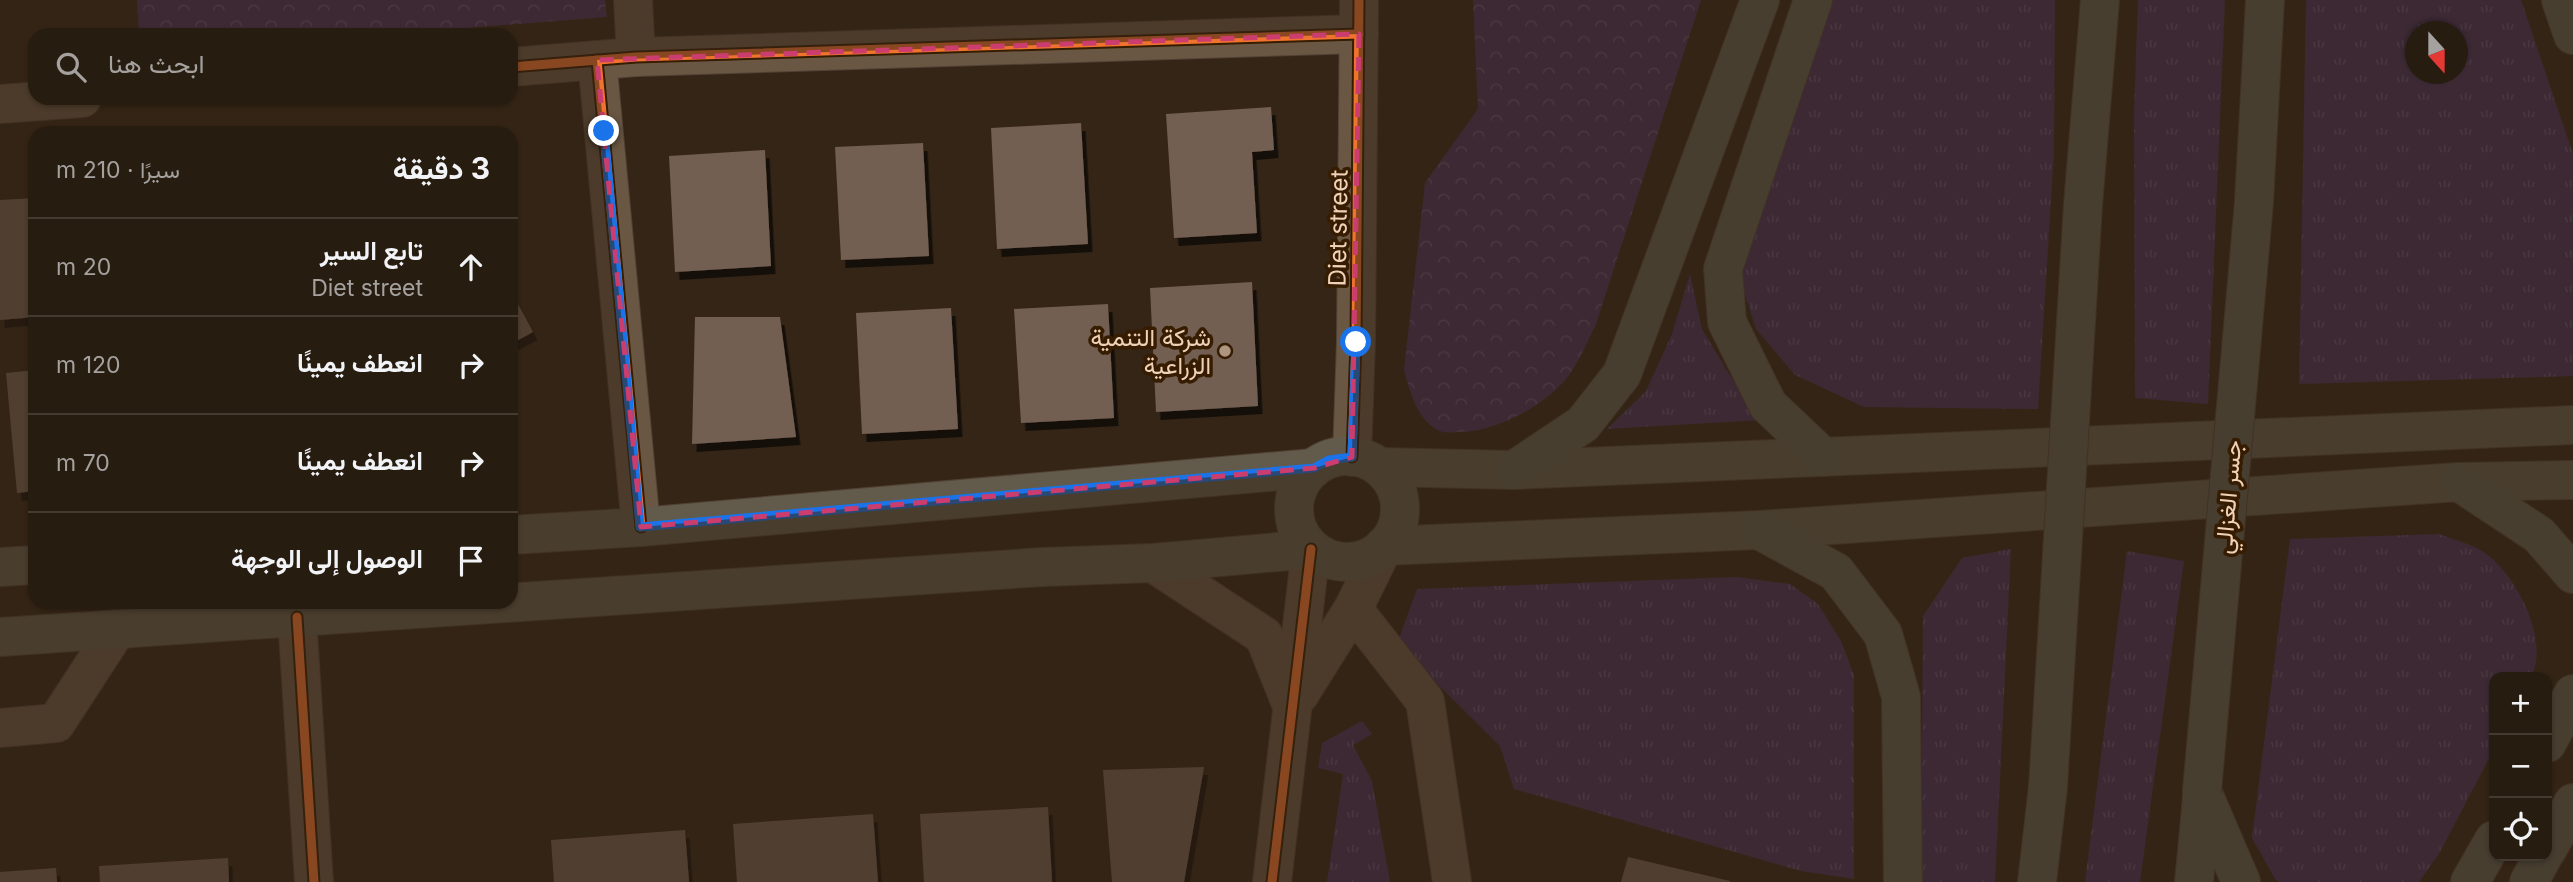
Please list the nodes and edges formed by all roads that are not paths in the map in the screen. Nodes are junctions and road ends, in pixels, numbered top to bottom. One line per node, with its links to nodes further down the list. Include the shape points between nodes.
1 (633, 0): 9 (street)
2 (1760, 0): 18 (highway, via 1622,374 1583,424)
3 (1812, 0): 15 (highway, via 1723,269 1727,322 1768,405)
4 (2101, 0): 49 (highway, bridge, via 2083,205 2048,787)
5 (2265, 0): 40 (highway, جسر الغزالي, bridge, via 2255,202)
6 (2561, 0): 8 (highway)
7 (1359, 17): 9 (street); 16 (street, Diet street, via 1356,342)
8 (2573, 35)
9 (636, 57): 10 (street)
10 (597, 60): 11 (street); 21 (street)
11 (518, 66)
12 (28, 102): 13 (street)
13 (0, 104)
14 (2573, 425): 15 (main road)
15 (1823, 457): 18 (main road)
16 (1366, 462): 17 (main road, via 1329,460); 18 (main road); 24 (main road, via 1391,479 1399,496 1395,532)
17 (1314, 468): 21 (main road); 25 (main road, via 1295,499 1297,526)
18 (1514, 470)
19 (2573, 480): 20 (main road)
20 (2459, 482): 22 (main road); 29 (highway, via 2539,535)
21 (640, 527): 23 (main road)
22 (1759, 530): 24 (main road); 48 (highway, via 1836,572 1883,634 1901,697)
23 (518, 535)
24 (1384, 546): 25 (main road, via 1356,562 1325,557); 31 (street)
25 (1311, 548): 26 (main road); 37 (street)
26 (1153, 563): 30 (main road); 37 (street, via 1264,636)
27 (28, 565): 28 (main road)
28 (0, 567)
29 (2573, 575)
30 (518, 602)
31 (1353, 608): 37 (street); 47 (street, via 1425,701)
32 (416, 609): 33 (main road)
33 (297, 617): 34 (main road); 45 (street)
34 (117, 629): 35 (main road); 38 (street, via 56,723)
35 (0, 637)
36 (2573, 694): 39 (highway)
37 (1292, 706): 46 (street)
38 (0, 727)
39 (2551, 735)
40 (2202, 791): 50 (highway, جسر الغزالي); 51 (highway)
41 (2573, 803): 42 (highway)
42 (2552, 840)
43 (2489, 848): 52 (highway)
44 (2540, 861): 53 (highway)
45 (314, 882)
46 (1272, 882)
47 (1452, 882)
48 (1903, 882)
49 (2037, 882)
50 (2194, 882)
51 (2241, 882)
52 (2470, 882)
53 (2529, 882)

